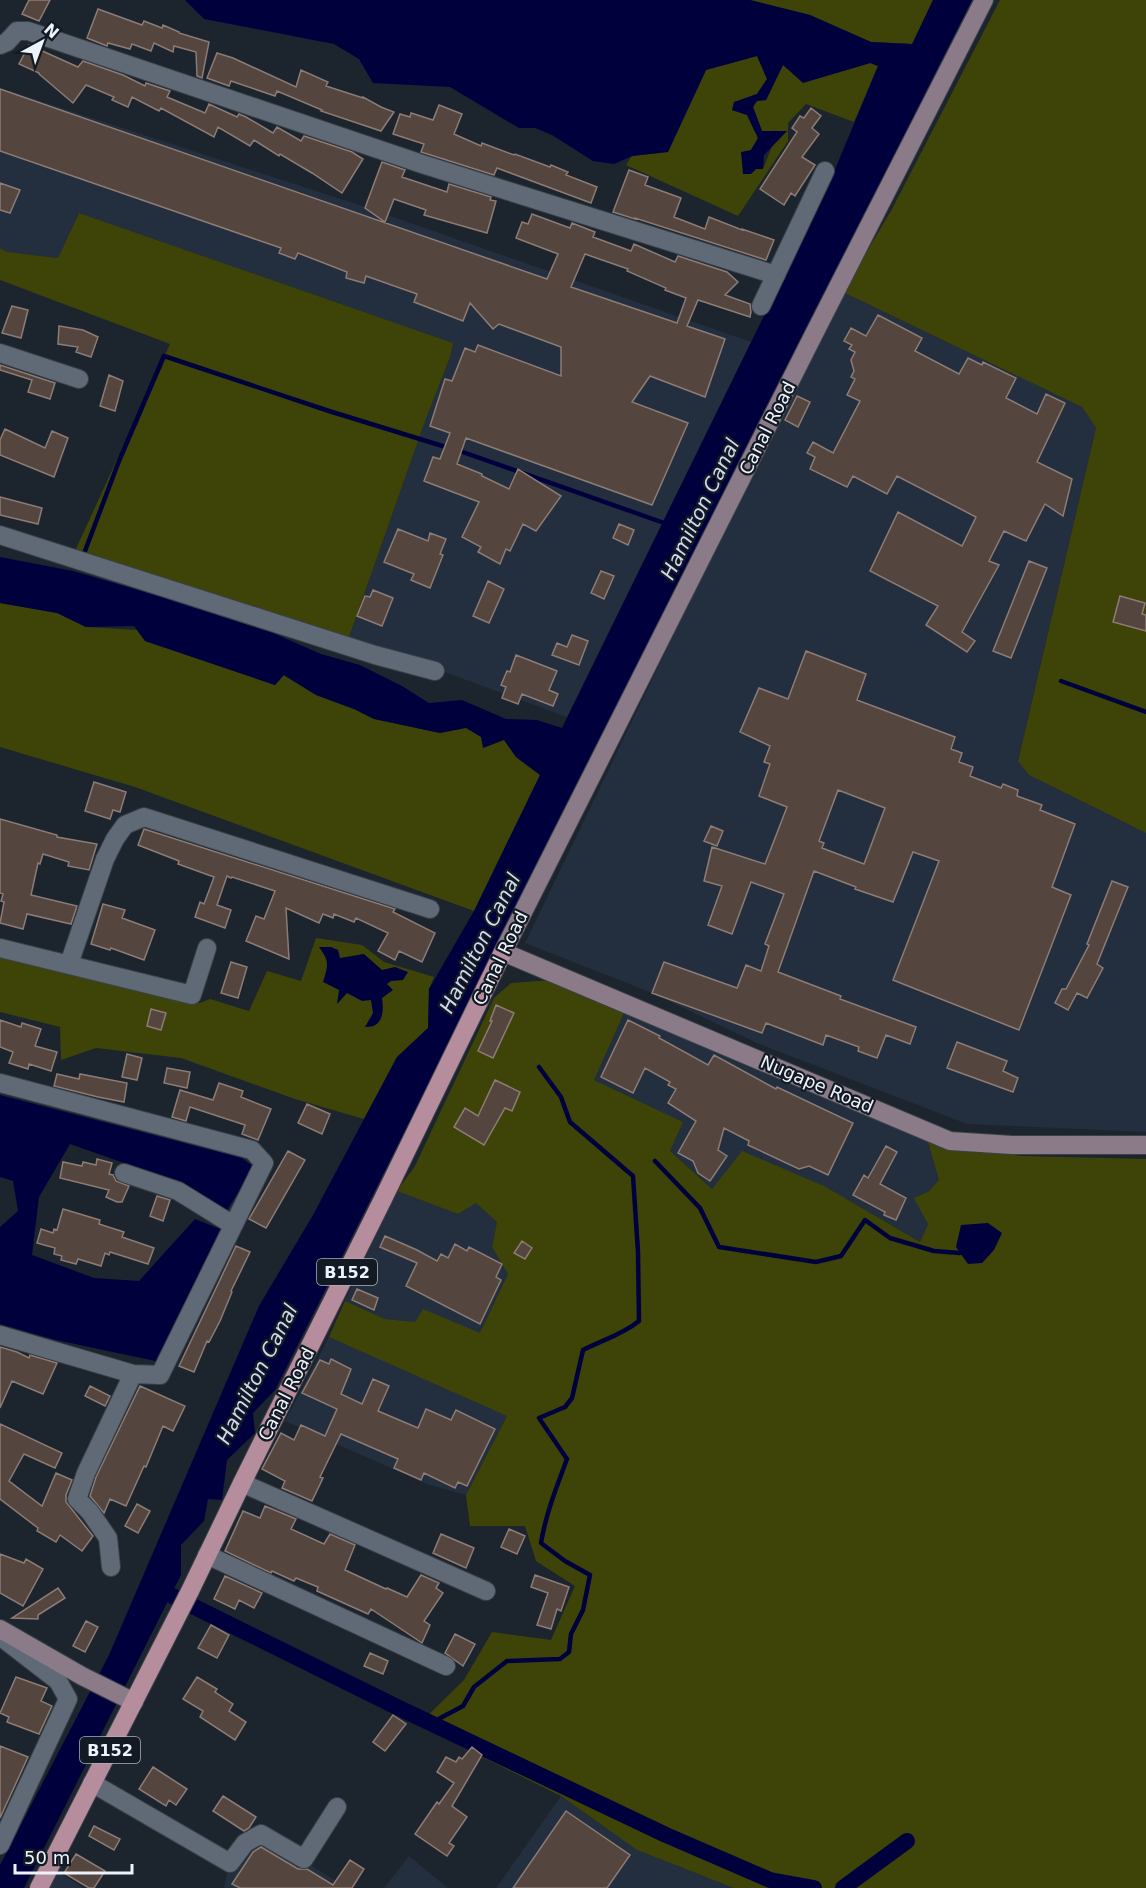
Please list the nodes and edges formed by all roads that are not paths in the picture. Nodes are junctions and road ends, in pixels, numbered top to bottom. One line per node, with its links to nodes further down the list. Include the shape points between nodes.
1 (984, 0): 13 (main road, Canal Road)
2 (0, 45): 4 (street, via 17,31 28,30 422,164)
3 (825, 171): 4 (street)
4 (776, 276): 5 (street)
5 (761, 306)
6 (0, 353): 7 (street)
7 (79, 380)
8 (0, 535): 9 (street)
9 (435, 671)
10 (430, 909): 14 (street, via 144,817 125,825 105,859)
11 (0, 948): 14 (street)
12 (207, 948): 14 (street, via 192,995)
13 (503, 952): 16 (main road, Nugape Road, via 950,1141); 21 (main road, Canal Road / B152)
14 (69, 963)
15 (0, 1083): 18 (street, via 252,1150 264,1163)
16 (1146, 1145)
17 (124, 1173): 18 (street, via 178,1191)
18 (233, 1225): 20 (street, via 160,1375)
19 (0, 1335): 20 (street)
20 (133, 1374): 23 (street, via 77,1499 108,1538)
21 (242, 1483): 22 (main road, Canal Road / B152); 24 (street)
22 (207, 1555): 27 (street); 28 (main road, Canal Road / B152)
23 (111, 1567)
24 (486, 1591)
25 (0, 1629): 28 (main road)
26 (0, 1636): 31 (street, via 58,1681 68,1699)
27 (446, 1666)
28 (134, 1702): 29 (main road, Canal Road / B152)
29 (92, 1783): 30 (street, via 230,1863 245,1843 261,1834 304,1859); 33 (main road, Canal Road / B152)
30 (337, 1807)
31 (4, 1825): 32 (street)
32 (0, 1845)
33 (39, 1888)

